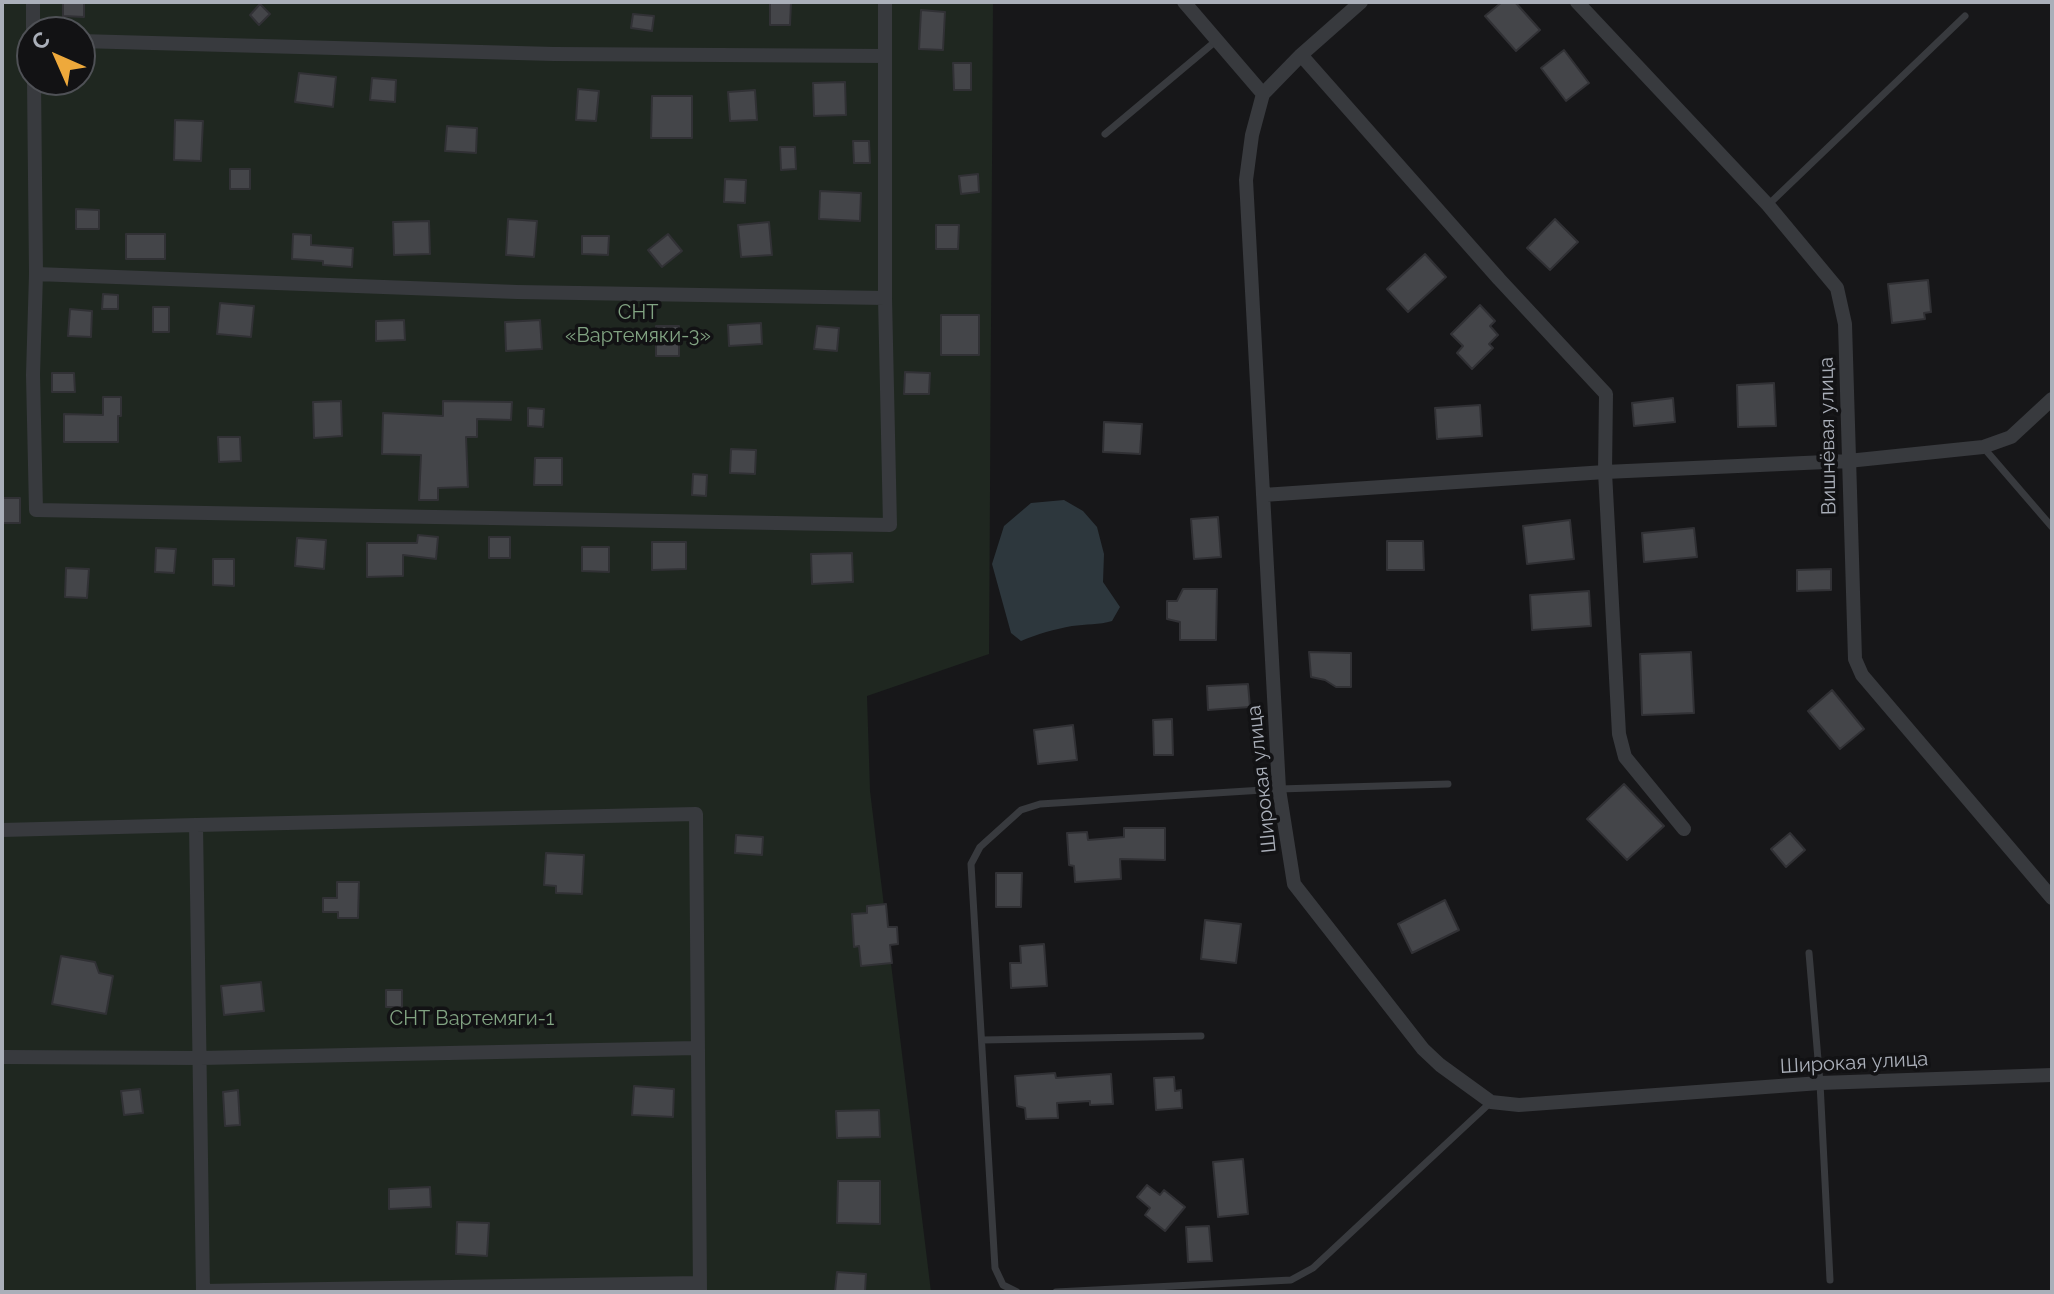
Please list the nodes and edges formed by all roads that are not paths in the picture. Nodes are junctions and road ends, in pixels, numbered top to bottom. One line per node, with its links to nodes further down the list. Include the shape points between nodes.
1 (885, 2): 9 (street)
2 (1184, 2): 6 (street)
3 (1361, 2): 8 (street, Широкая улица)
4 (1577, 2): 13 (street, Вишнёвая улица)
5 (1965, 16): 13 (lane)
6 (1217, 40): 10 (street); 12 (lane)
7 (96, 41): 9 (street, via 554,54)
8 (1301, 55): 10 (street, Широкая улица); 19 (street, via 1606,394)
9 (885, 56): 15 (street)
10 (1263, 94): 20 (street, Широкая улица, via 1246,180)
11 (34, 96): 14 (street)
12 (1105, 134)
13 (1768, 205): 18 (street, Вишнёвая улица, via 1837,288 1845,324)
14 (36, 274): 15 (street, via 517,292); 15 (street, via 36,510 890,525)
15 (885, 298)
16 (2052, 399): 17 (street, via 2011,437)
17 (1983, 447): 18 (street); 21 (lane)
18 (1848, 461): 19 (street); 27 (street, Вишнёвая улица, via 1855,659 1862,675)
19 (1605, 472): 20 (street); 25 (street, via 1619,734 1625,757)
20 (1263, 495): 23 (street, Широкая улица)
21 (2052, 527)
22 (1448, 784): 23 (lane)
23 (1279, 789): 30 (lane, via 1040,804 1021,810 980,847 971,864); 36 (street, Широкая улица, via 1294,884 1306,903 1423,1049)
24 (196, 825): 26 (street); 31 (street, via 696,814); 33 (street)
25 (1684, 829)
26 (2, 830)
27 (2052, 898)
28 (1809, 953): 35 (lane)
29 (1201, 1036): 30 (lane)
30 (982, 1040): 40 (lane, via 995,1268 1003,1285)
31 (697, 1048): 33 (street); 38 (street)
32 (2, 1057): 33 (street)
33 (200, 1058): 39 (street)
34 (2052, 1075): 35 (street, Широкая улица)
35 (1820, 1083): 36 (street, Широкая улица, via 1519,1105); 37 (lane)
36 (1491, 1102): 41 (lane, via 1313,1268 1291,1280)
37 (1830, 1280)
38 (700, 1288): 39 (street)
39 (203, 1292)
40 (1017, 1292)
41 (1056, 1292)

